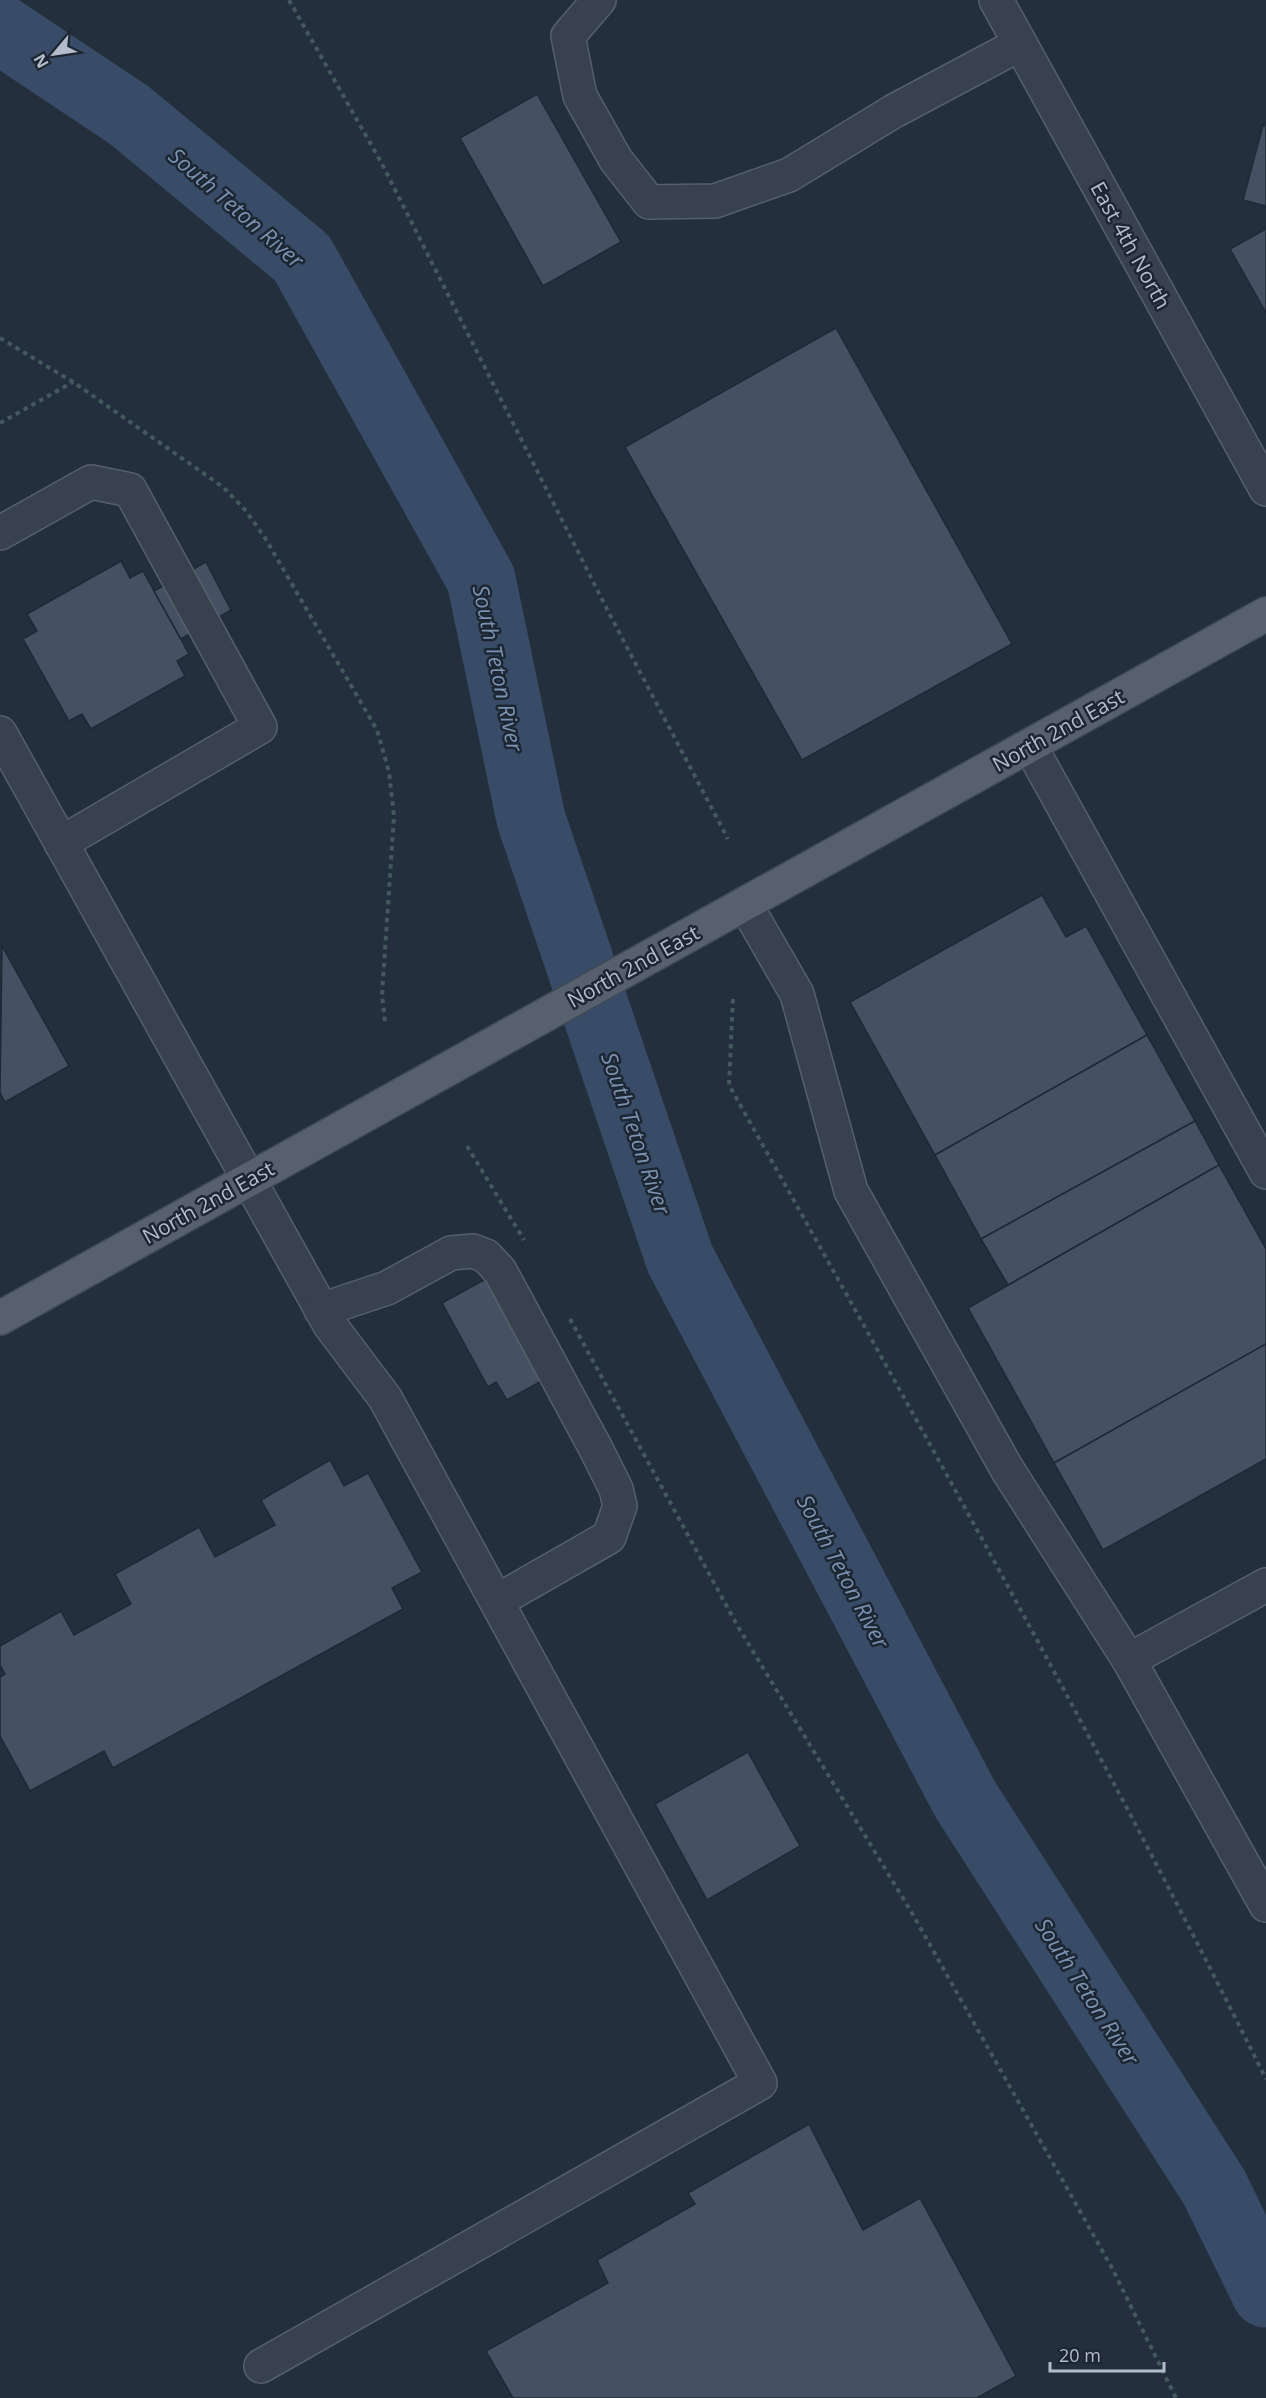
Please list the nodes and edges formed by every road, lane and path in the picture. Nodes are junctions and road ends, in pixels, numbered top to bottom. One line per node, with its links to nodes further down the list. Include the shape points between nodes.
1 (289, 0): 13 (path, via 382,164)
2 (599, 0): 4 (street, via 568,36 580,96 616,160 649,202 715,201 789,175 894,111)
3 (996, 0): 4 (street, East 4th North)
4 (1020, 44): 8 (street, East 4th North)
5 (0, 338): 6 (path)
6 (73, 382): 7 (path); 17 (path, via 223,487 246,511 376,730 389,772 394,816 382,995)
7 (0, 423)
8 (1266, 489)
9 (0, 533): 14 (street, via 91,482 130,490 260,727)
10 (1266, 614): 12 (main road, North 2nd East)
11 (0, 733): 14 (street)
12 (1030, 746): 15 (main road, North 2nd East); 19 (street)
13 (728, 839)
14 (61, 843): 20 (street)
15 (745, 904): 20 (main road, North 2nd East); 27 (street, via 797,994 850,1191 1007,1469)
16 (733, 999): 29 (path, via 729,1085 997,1563 1170,1887)
17 (385, 1022)
18 (467, 1146): 21 (path)
19 (1266, 1172)
20 (249, 1179): 22 (street); 24 (main road, North 2nd East)
21 (526, 1245)
22 (321, 1310): 26 (street, via 385,1398); 26 (street, via 387,1288 452,1254 473,1251 486,1256 500,1271 601,1458 620,1506 609,1537)
23 (568, 1315): 31 (path, via 737,1625 912,1913 1112,2268)
24 (0, 1318)
25 (1266, 1585): 27 (street)
26 (497, 1602): 30 (street, via 760,2083)
27 (1129, 1660): 28 (street)
28 (1266, 1905)
29 (1266, 2079)
30 (261, 2366)
31 (1176, 2398)

